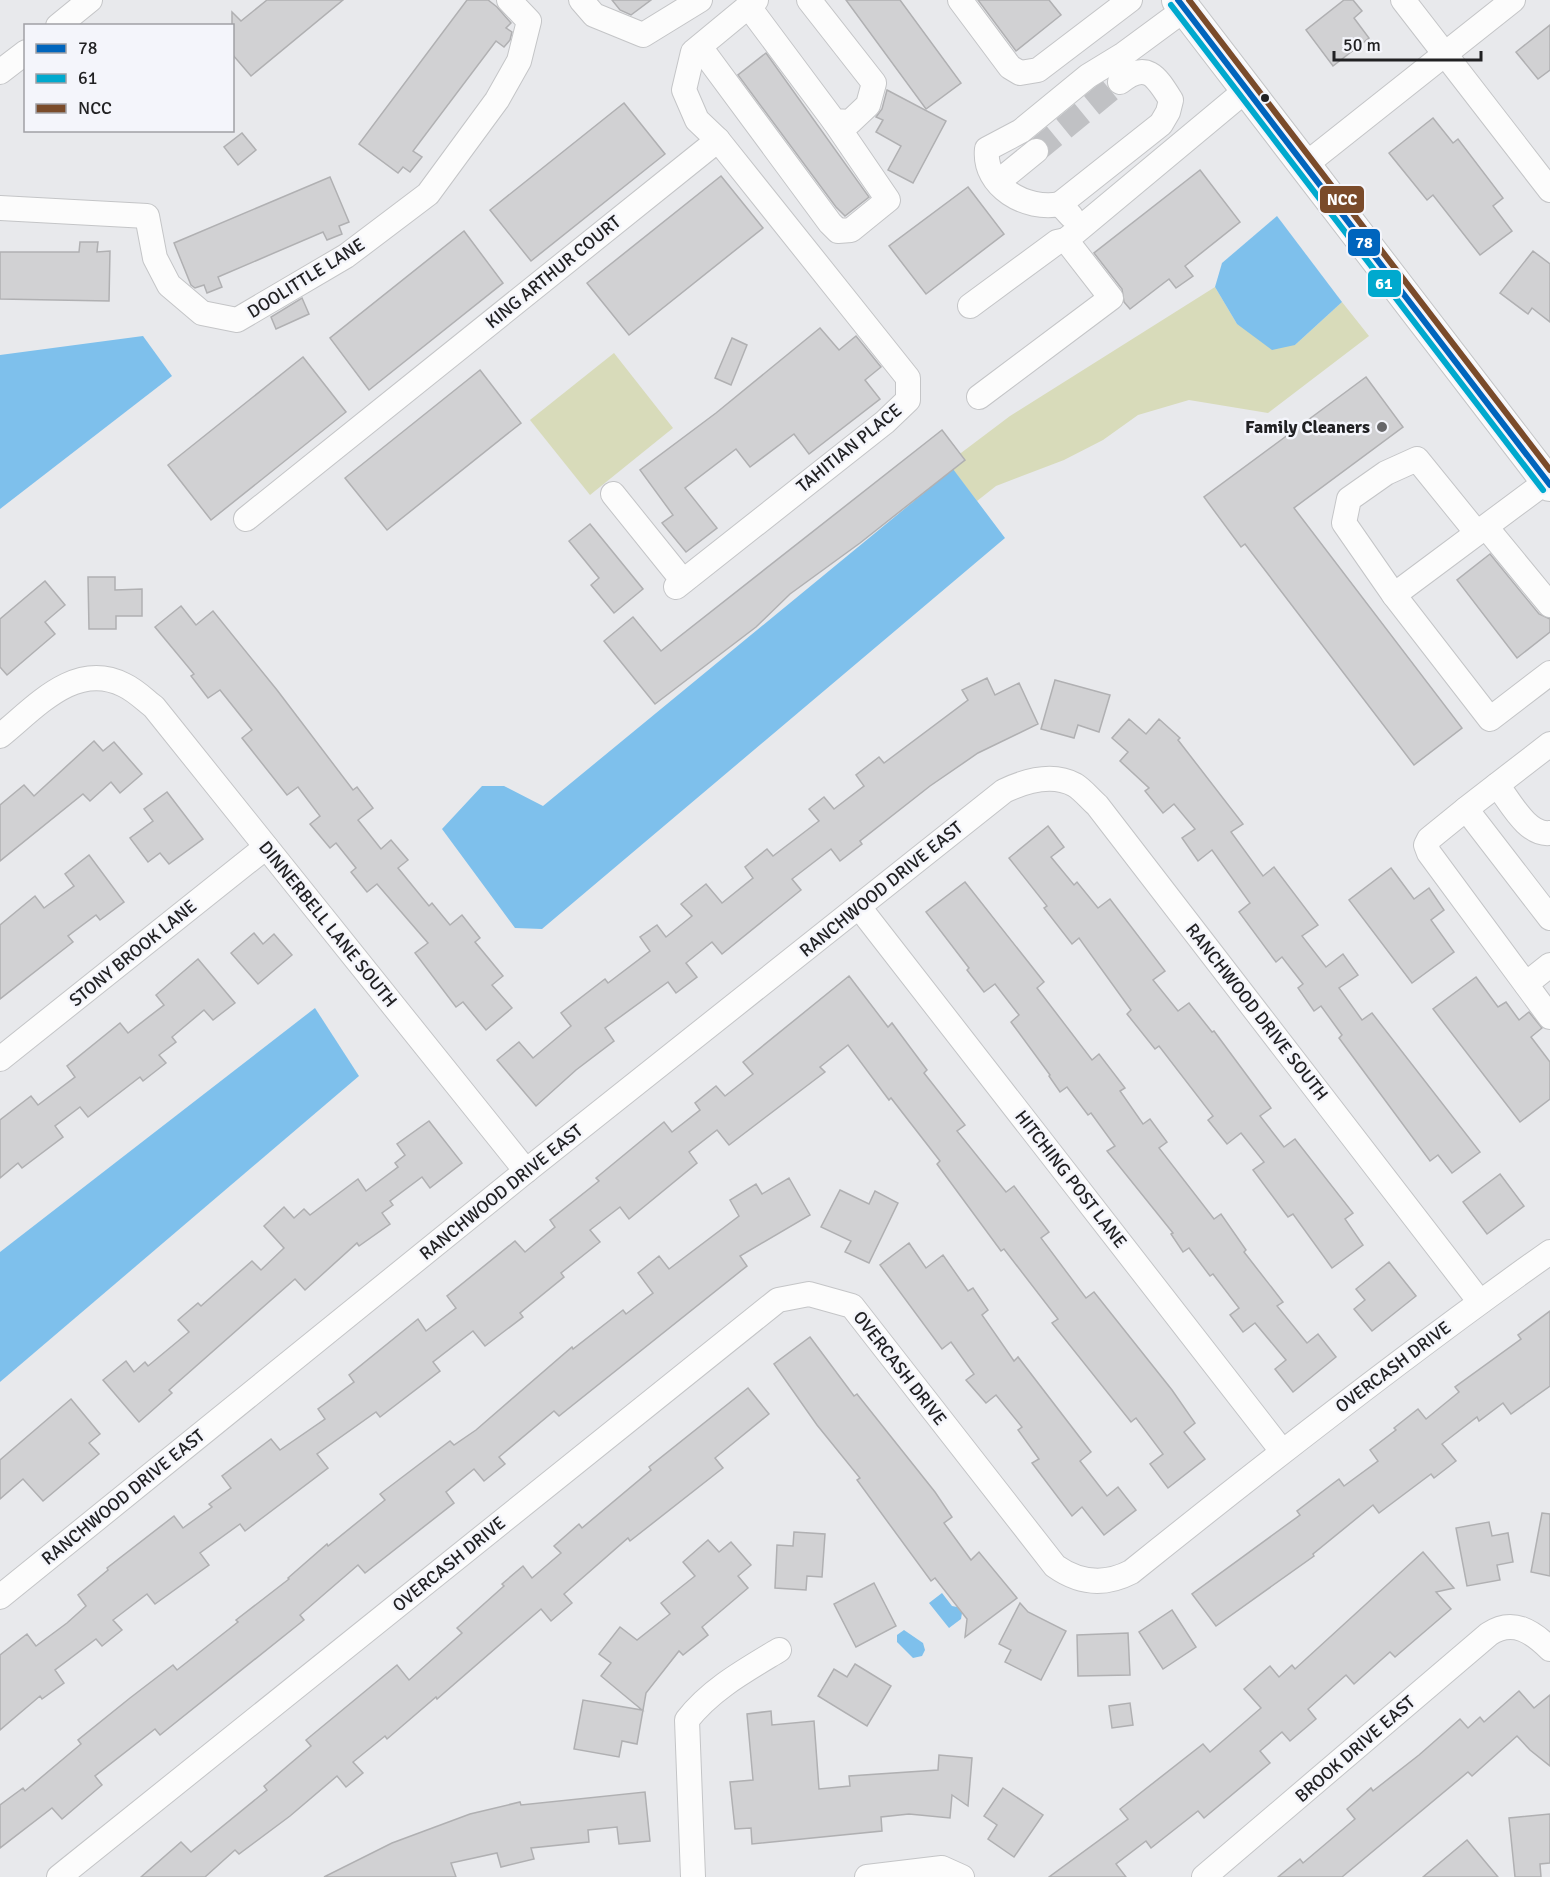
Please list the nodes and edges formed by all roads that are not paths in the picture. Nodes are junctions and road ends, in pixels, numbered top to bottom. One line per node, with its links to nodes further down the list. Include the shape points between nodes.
1 (90, 0): 12 (street)
2 (509, 0): 27 (street, DOOLITTLE LANE, via 530,21 519,61 497,100 428,194 346,256 237,320 202,313 169,285 155,258 147,216)
3 (581, 0): 4 (street, via 594,15 643,35)
4 (701, 0): 13 (street)
5 (809, 0): 20 (street, via 874,83 868,105 850,122)
6 (960, 0): 7 (street, via 1010,67 1026,74 1045,66)
7 (1130, 0)
8 (1403, 0): 16 (street)
9 (1513, 0): 16 (street)
10 (752, 3): 13 (street); 20 (street)
11 (1181, 4): 19 (main road); 24 (street, via 1124,54 1088,76 1021,131 987,149 989,169)
12 (60, 24)
13 (723, 27): 14 (street)
14 (700, 47): 20 (street, via 830,223 845,232 888,200); 21 (street, via 693,52 684,90 697,120)
15 (24, 54): 17 (street)
16 (1445, 54): 23 (street); 25 (street)
17 (0, 72)
18 (1120, 82): 26 (street, via 1131,73 1143,71 1156,80 1171,100 1168,112 1161,124)
19 (1246, 90): 23 (main road); 28 (street)
20 (834, 121)
21 (718, 140): 32 (street, TAHITIAN PLACE, via 908,378 908,400 680,584); 33 (street, KING ARTHUR COURT)
22 (1036, 151): 24 (street)
23 (1305, 165): 31 (main road)
24 (999, 181): 26 (street, via 1012,198 1045,207)
25 (1550, 189)
26 (1060, 204): 28 (street)
27 (0, 208)
28 (1073, 234): 29 (street, via 1056,242); 30 (street, via 1111,298)
29 (970, 306)
30 (979, 397)
31 (1549, 483): 34 (street)
32 (613, 494)
33 (246, 519)
34 (1482, 530): 35 (street); 35 (street, via 1417,459 1386,473 1349,499 1344,523); 36 (street)
35 (1394, 595): 37 (street, via 1490,719)
36 (1550, 605)
37 (1550, 673)
38 (0, 736): 44 (street, DINNERBELL LANE SOUTH, via 72,680 100,678 124,685 154,707)
39 (1550, 744): 40 (street)
40 (1497, 785): 42 (street); 43 (street, via 1530,826)
41 (1004, 791): 46 (street, RANCHWOOD DRIVE EAST); 53 (street, RANCHWOOD DRIVE SOUTH, via 1025,781 1053,780 1074,784 1097,805)
42 (1466, 809): 45 (street); 48 (street, via 1426,845)
43 (1550, 833)
44 (266, 847): 50 (street, STONY BROOK LANE); 51 (street, DINNERBELL LANE SOUTH)
45 (1546, 904)
46 (859, 907): 51 (street, RANCHWOOD DRIVE EAST); 54 (street, HITCHING POST LANE)
47 (1550, 965): 48 (street)
48 (1526, 984): 49 (street)
49 (1550, 1017)
50 (0, 1059)
51 (526, 1171): 55 (street, RANCHWOOD DRIVE EAST)
52 (1550, 1252): 53 (street, OVERCASH DRIVE)
53 (1480, 1302): 54 (street, OVERCASH DRIVE)
54 (1282, 1451): 58 (street, OVERCASH DRIVE, via 1131,1572 1113,1580 1083,1580 1051,1562 852,1306 809,1294 778,1300)
55 (0, 1597)
56 (1550, 1649): 62 (street, BROOK DRIVE EAST, via 1524,1628 1509,1627 1489,1634)
57 (779, 1650): 59 (street, via 719,1688 687,1720)
58 (59, 1877)
59 (693, 1877)
60 (867, 1877): 61 (street, via 942,1868)
61 (962, 1877)
62 (1204, 1877)

